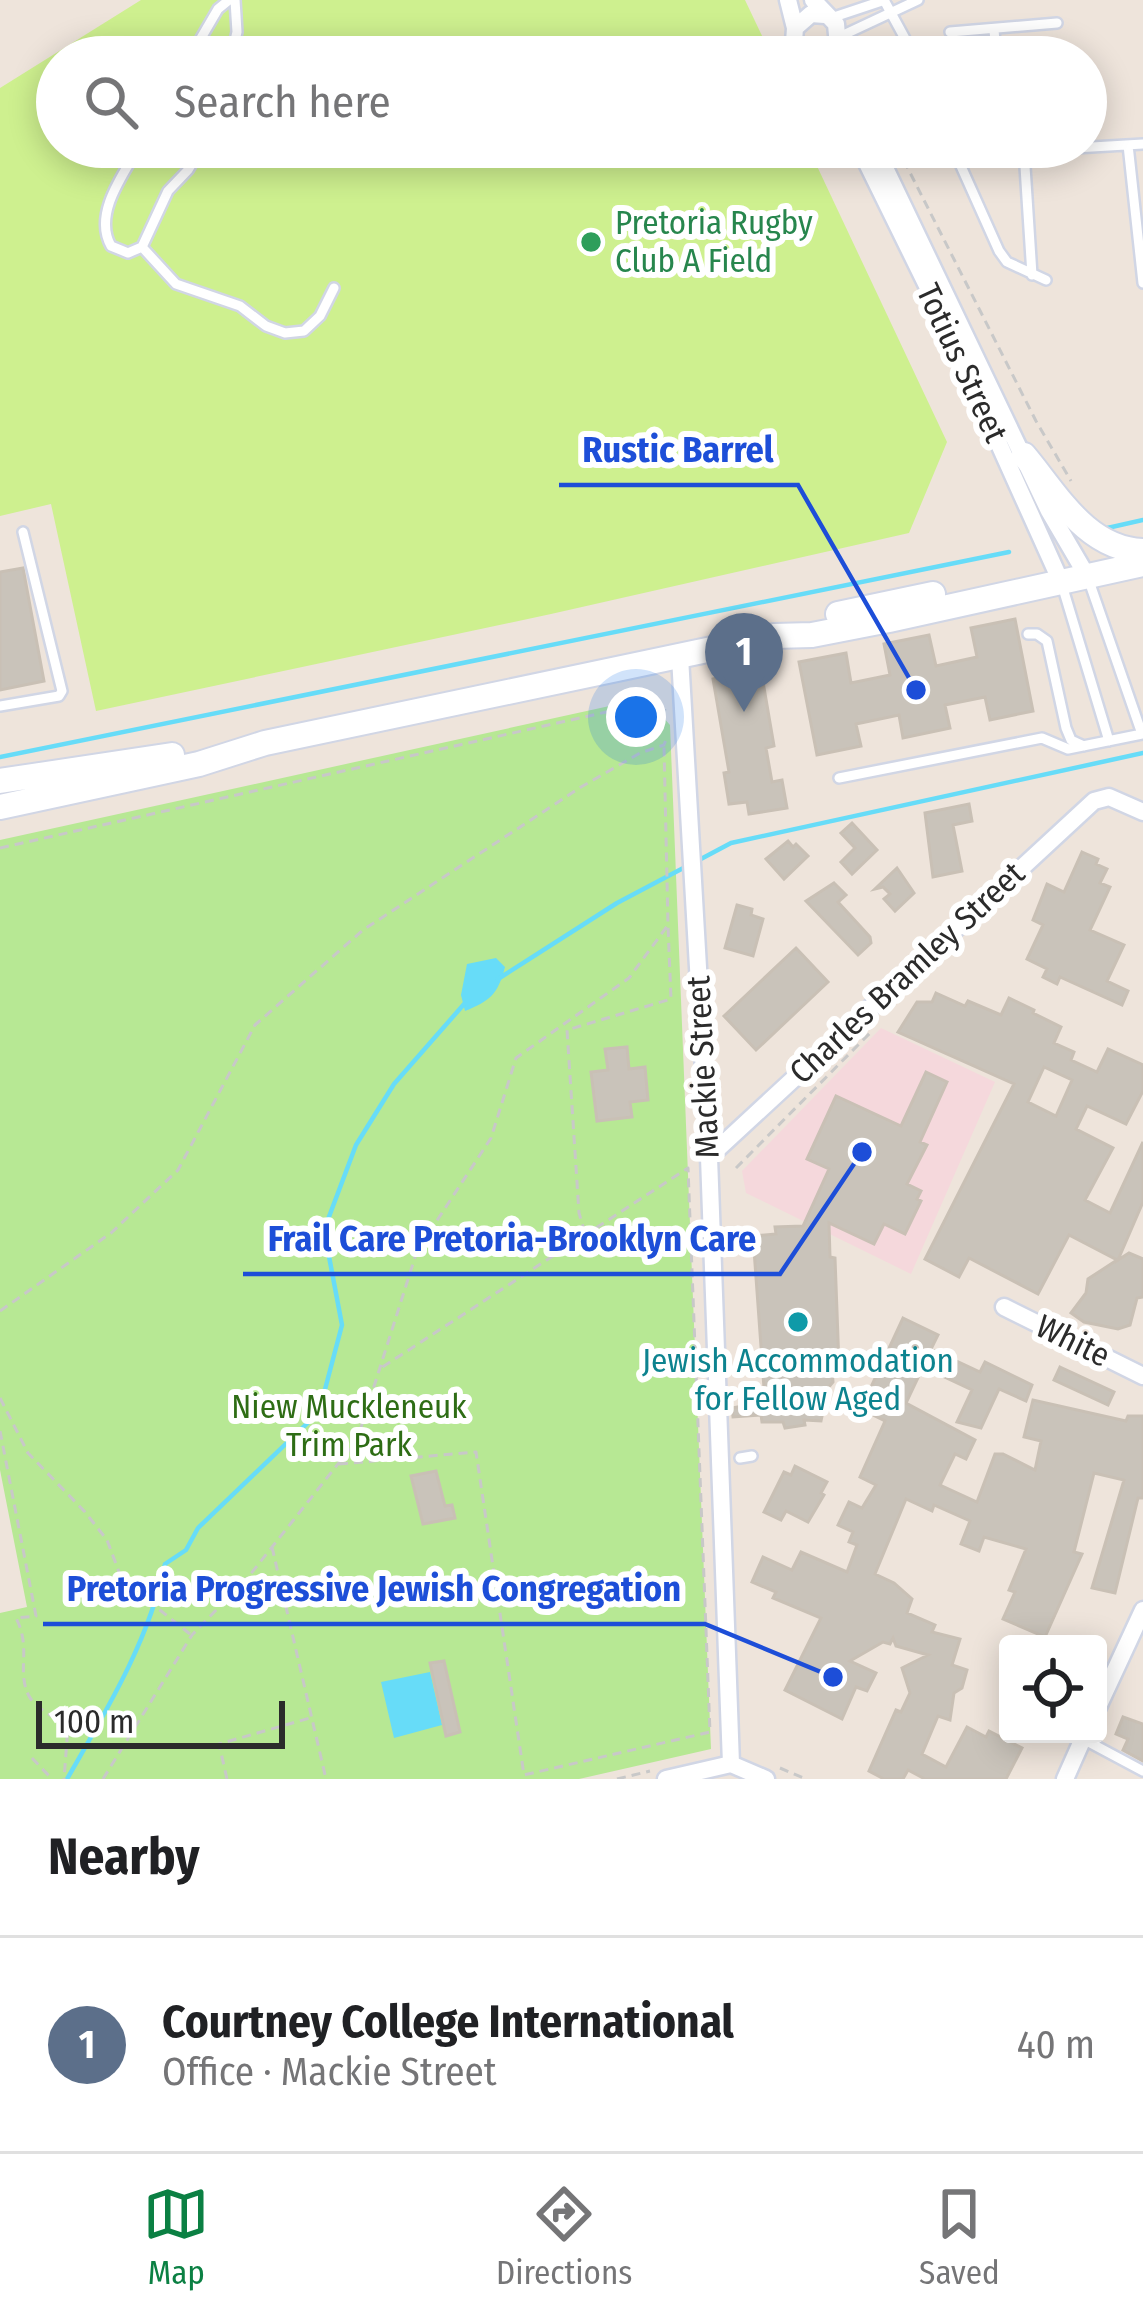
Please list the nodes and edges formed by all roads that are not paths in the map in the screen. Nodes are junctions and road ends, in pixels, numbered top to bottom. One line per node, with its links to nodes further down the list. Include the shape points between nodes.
1 (232, 0): 10 (lane); 11 (lane)
2 (788, 0): 7 (street)
3 (918, 0): 4 (lane)
4 (886, 4): 5 (lane); 13 (lane); 14 (lane)
5 (823, 11): 7 (street)
6 (1057, 23): 8 (lane)
7 (795, 28): 12 (street)
8 (994, 29): 9 (lane); 15 (lane)
9 (950, 32)
10 (202, 36)
11 (236, 36)
12 (796, 36)
13 (850, 36)
14 (904, 36)
15 (994, 36)
16 (1143, 144): 17 (lane)
17 (1128, 145): 18 (lane); 28 (lane)
18 (1107, 146)
19 (127, 168): 25 (lane, via 104,225 116,249)
20 (189, 168): 25 (lane, via 168,191)
21 (870, 168): 34 (street, Totius Street)
22 (884, 168): 30 (street, Totius Street)
23 (962, 168): 26 (lane, via 999,250)
24 (1025, 168): 26 (lane)
25 (142, 247): 29 (lane, via 176,284 240,306 284,333 304,331)
26 (1032, 275): 27 (lane)
27 (1046, 280)
28 (1143, 283)
29 (334, 288)
30 (1024, 455): 32 (main road, via 1085,528); 34 (street, Totius Street)
31 (23, 532): 37 (lane, via 62,691)
32 (1143, 552): 34 (main road)
33 (1143, 564): 34 (main road)
34 (1072, 573): 36 (main road, via 811,620); 38 (lane); 39 (lane)
35 (1028, 634): 41 (lane, via 1048,640 1066,728)
36 (680, 657): 40 (main road); 46 (street, Mackie Street)
37 (0, 706)
38 (1142, 734): 39 (lane)
39 (1109, 741): 41 (lane)
40 (252, 746): 43 (main road); 44 (main road)
41 (1084, 746): 42 (lane, via 1068,749 1045,737)
42 (839, 778)
43 (0, 781)
44 (0, 807)
45 (1143, 812): 46 (street, Charles Bramley Street, via 1109,797 1089,805)
46 (709, 1156): 53 (street, Mackie Street)
47 (1004, 1307): 48 (street, White)
48 (1143, 1376)
49 (1143, 1610): 50 (street)
50 (1107, 1688)
51 (1081, 1743): 57 (street)
52 (1094, 1743): 54 (lane)
53 (731, 1764): 55 (street); 56 (street)
54 (1143, 1771)
55 (666, 1779)
56 (766, 1779)
57 (1065, 1779)

